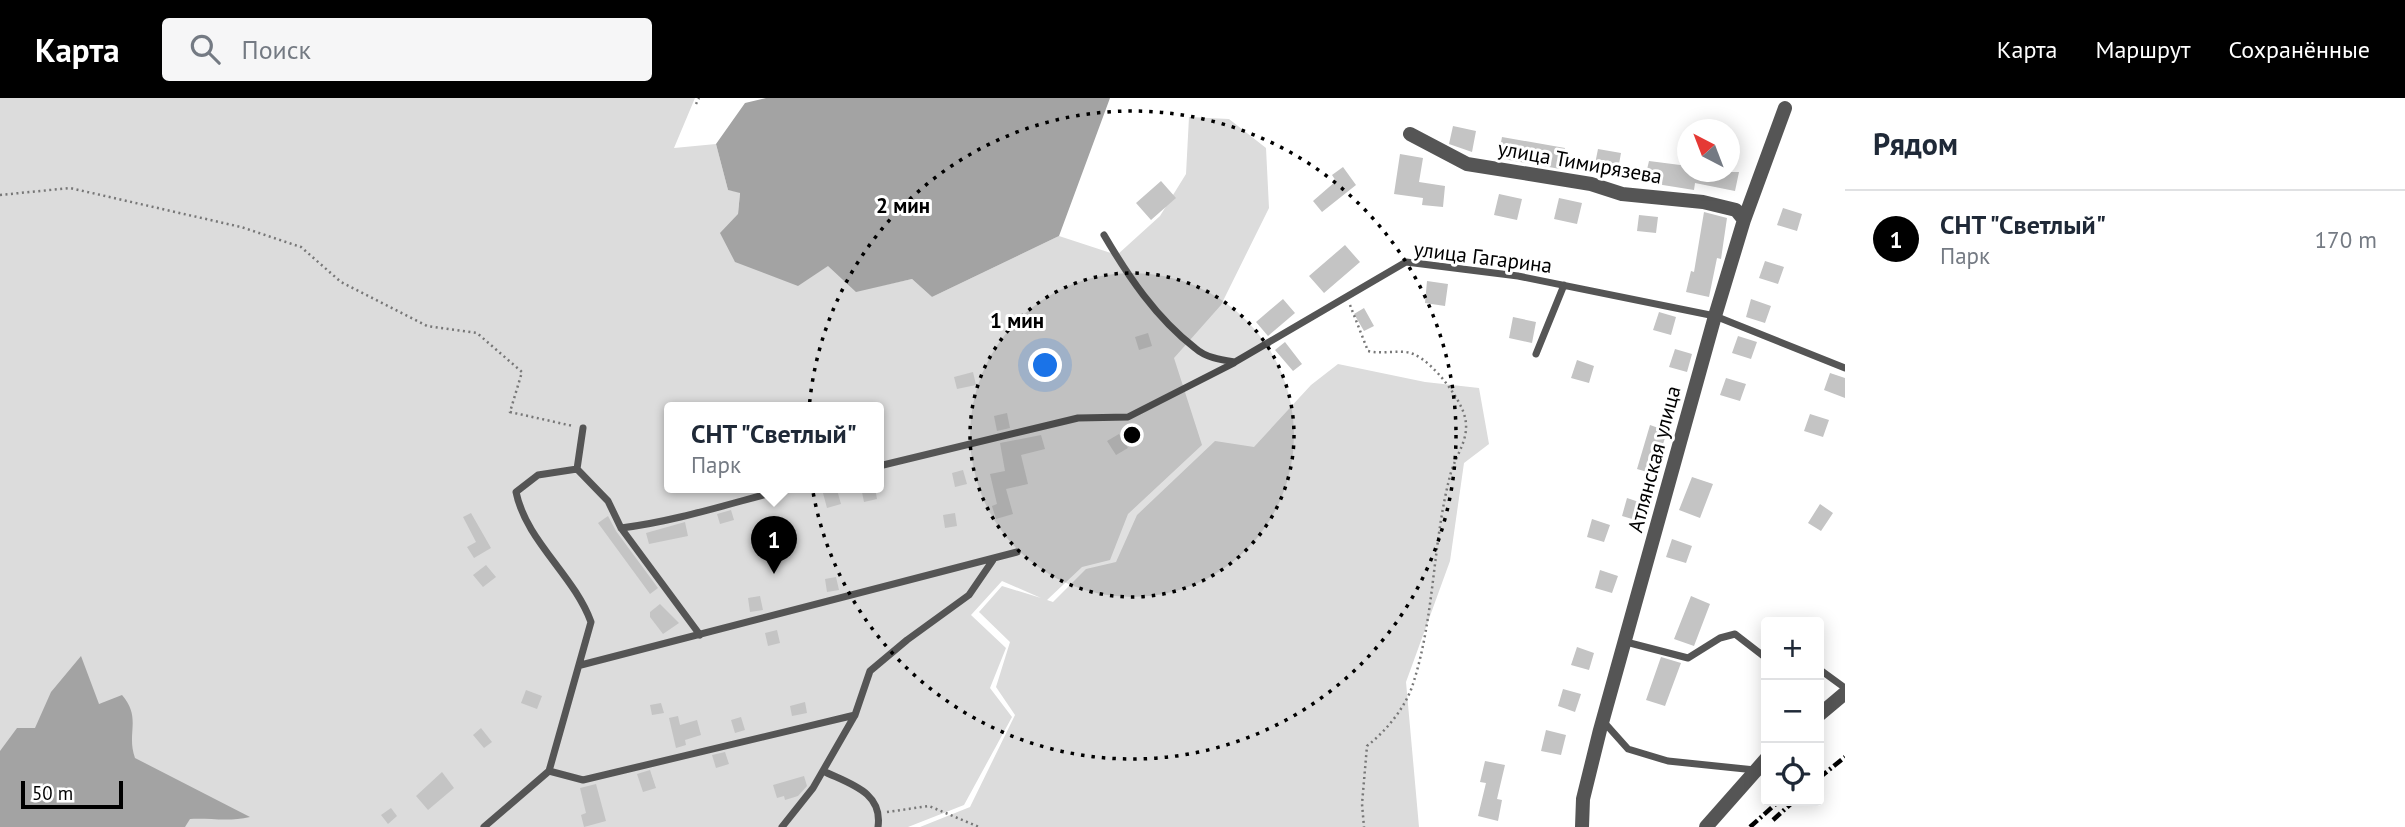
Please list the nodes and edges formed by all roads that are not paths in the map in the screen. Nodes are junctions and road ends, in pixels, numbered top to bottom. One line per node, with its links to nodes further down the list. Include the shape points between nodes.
1 (1786, 108): 3 (street, Атлянская улица)
2 (1410, 134): 3 (street, улица Тимирязева, via 1467,164 1591,184 1622,194 1703,202 1737,210)
3 (1744, 220): 6 (street, Атлянская улица)
4 (1104, 234): 8 (lane, via 1132,284 1196,350)
5 (1564, 285): 6 (lane, улица Гагарина); 7 (lane); 8 (lane, улица Гагарина, via 1406,262)
6 (1715, 316): 9 (lane, улица Гагарина); 18 (street, Атлянская улица)
7 (1536, 354)
8 (1235, 362): 11 (lane, улица Гагарина, via 1128,417 1078,418)
9 (1845, 368)
10 (583, 428): 12 (lane)
11 (884, 466)
12 (577, 469): 14 (lane, via 608,501); 20 (lane, via 538,475 516,492 520,513 582,599 591,622)
13 (771, 493): 14 (lane, via 660,523)
14 (621, 528): 17 (lane)
15 (1017, 552): 16 (lane)
16 (993, 560): 17 (lane); 25 (lane, via 969,595 870,671)
17 (700, 635): 20 (lane)
18 (1626, 642): 19 (lane, via 1688,658 1735,634); 26 (street, Атлянская улица)
19 (1761, 654)
20 (581, 665): 29 (lane)
21 (1824, 673): 22 (lane)
22 (1845, 688)
23 (1845, 693): 24 (street)
24 (1824, 711)
25 (855, 715): 29 (lane, via 583,780); 30 (lane)
26 (1602, 721): 28 (lane, via 1628,749 1668,761); 34 (street, Атлянская улица, via 1583,799)
27 (1761, 764): 28 (street)
28 (1755, 770): 35 (street)
29 (549, 771): 31 (lane)
30 (823, 771): 32 (lane); 33 (lane, via 873,796 880,813)
31 (484, 827)
32 (782, 827)
33 (878, 827)
34 (1582, 827)
35 (1706, 827)

